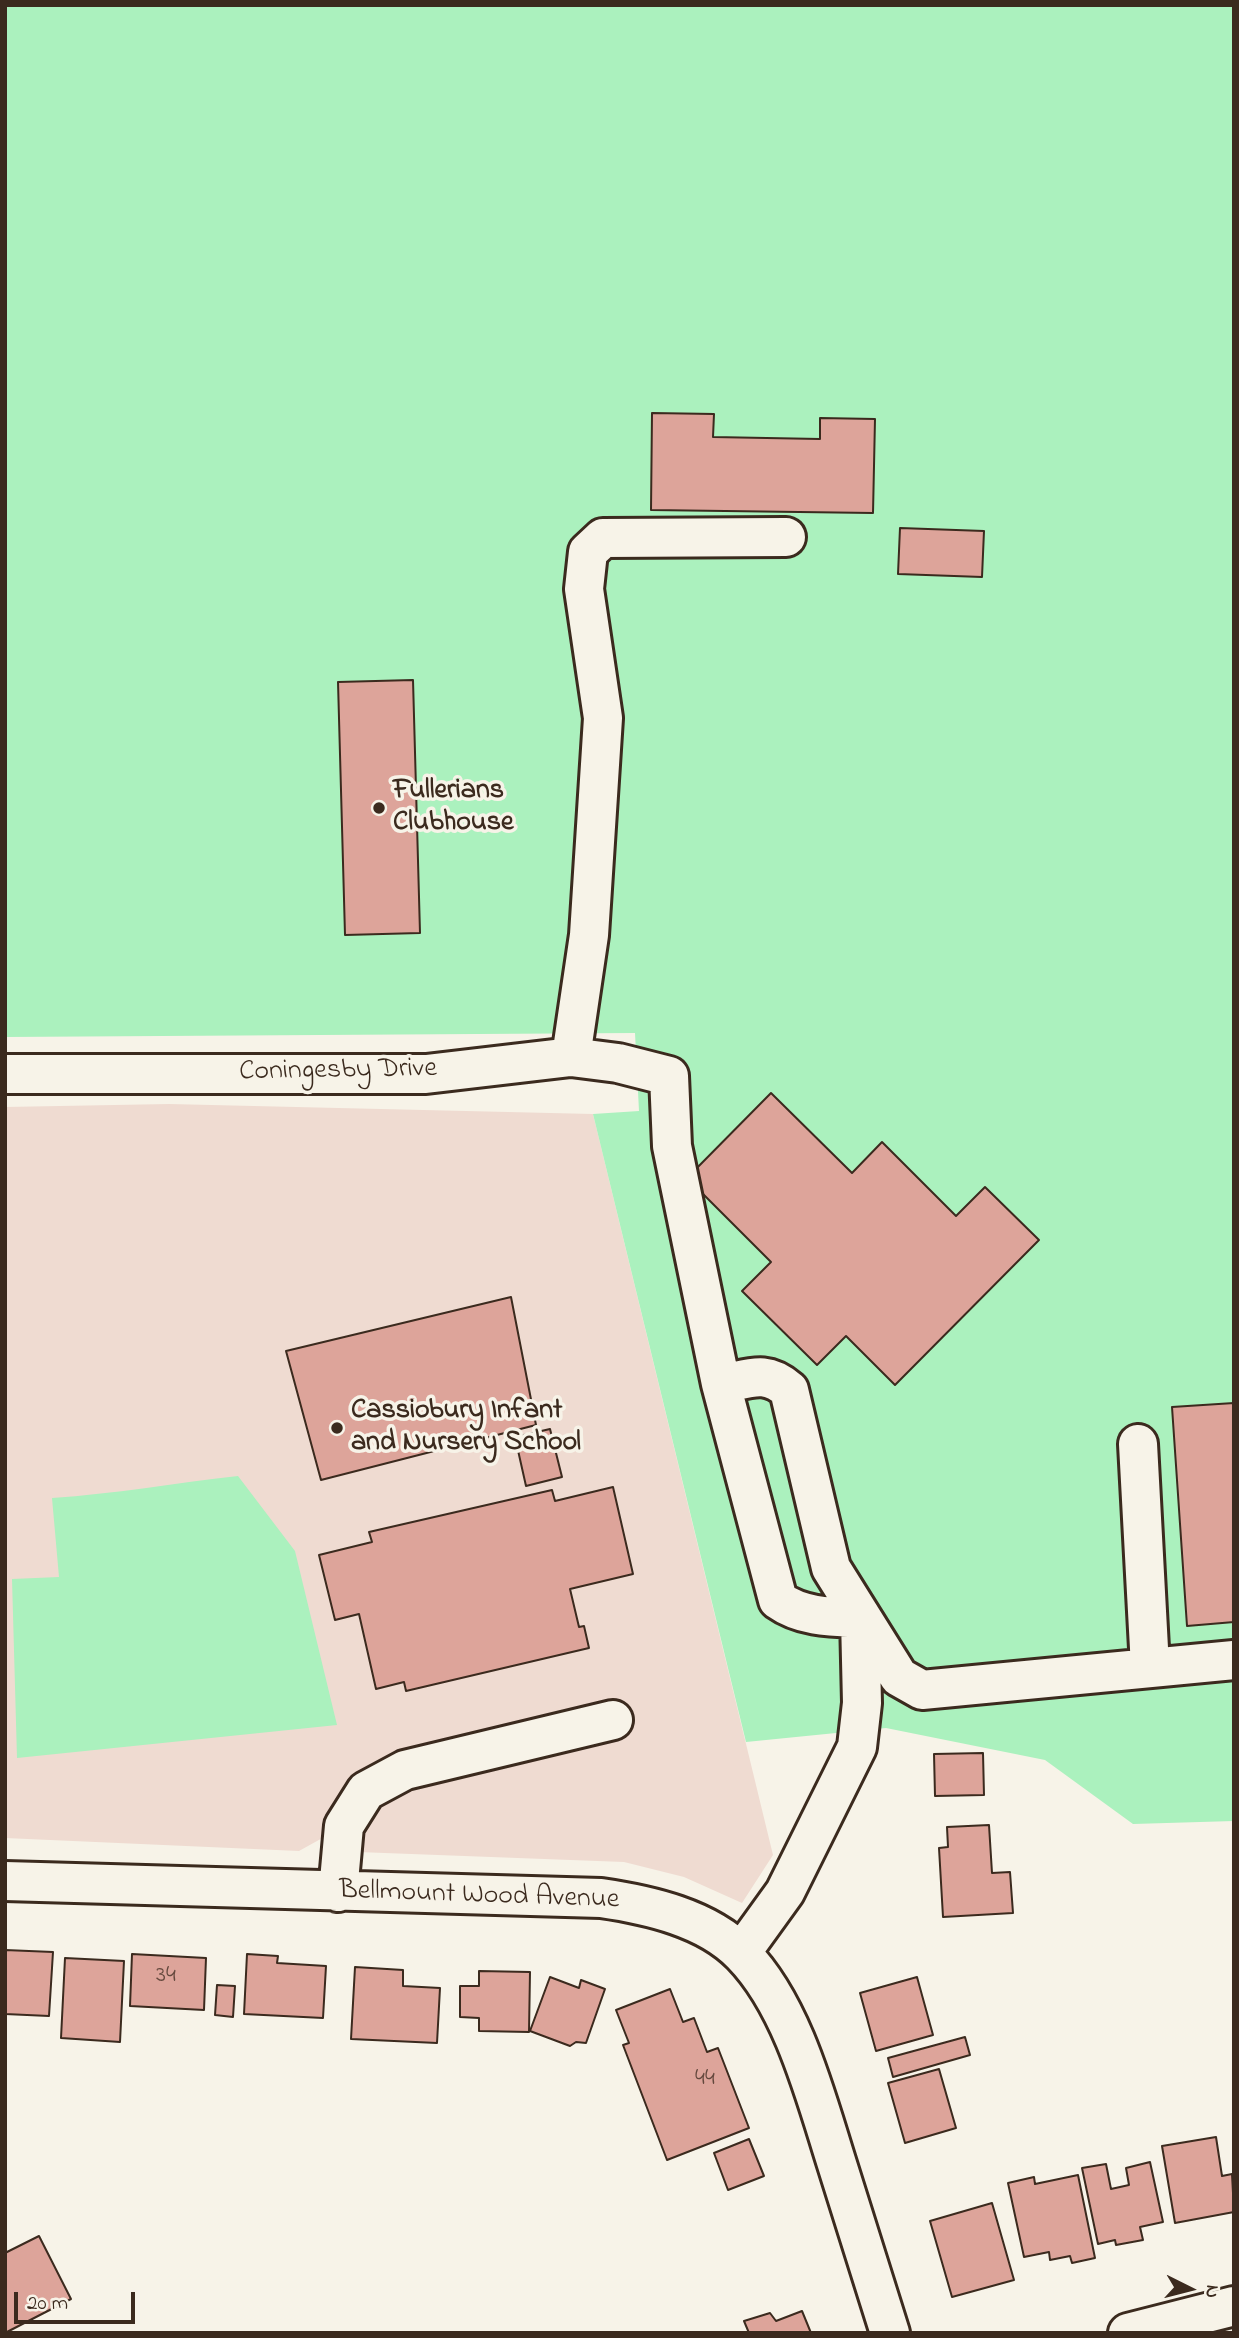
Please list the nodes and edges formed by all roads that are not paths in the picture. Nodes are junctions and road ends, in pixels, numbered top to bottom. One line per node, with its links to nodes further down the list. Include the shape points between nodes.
1 (786, 537): 2 (street, via 603,538 588,552 584,589 603,718 589,935)
2 (571, 1057): 3 (street, Coningesby Drive, via 426,1074); 4 (street, Coningesby Drive, via 669,1076 672,1146)
3 (5, 1074)
4 (721, 1384): 6 (street, via 778,1600 792,1610); 6 (street, via 763,1376 776,1378 789,1390 831,1568)
5 (1138, 1444): 8 (street)
6 (860, 1618): 8 (street, via 899,1677 922,1690); 12 (street, via 862,1703 857,1747 785,1892)
7 (1234, 1660): 8 (street)
8 (1150, 1667)
9 (613, 1720): 11 (street, via 405,1770 366,1791 344,1826)
10 (5, 1881): 11 (street, Bellmount Wood Avenue)
11 (338, 1892): 12 (street, Bellmount Wood Avenue, via 601,1898 674,1914)
12 (741, 1953): 14 (street, Bellmount Wood Avenue, via 763,1981 810,2080)
13 (1234, 2306): 15 (street)
14 (890, 2333)
15 (1128, 2333)

